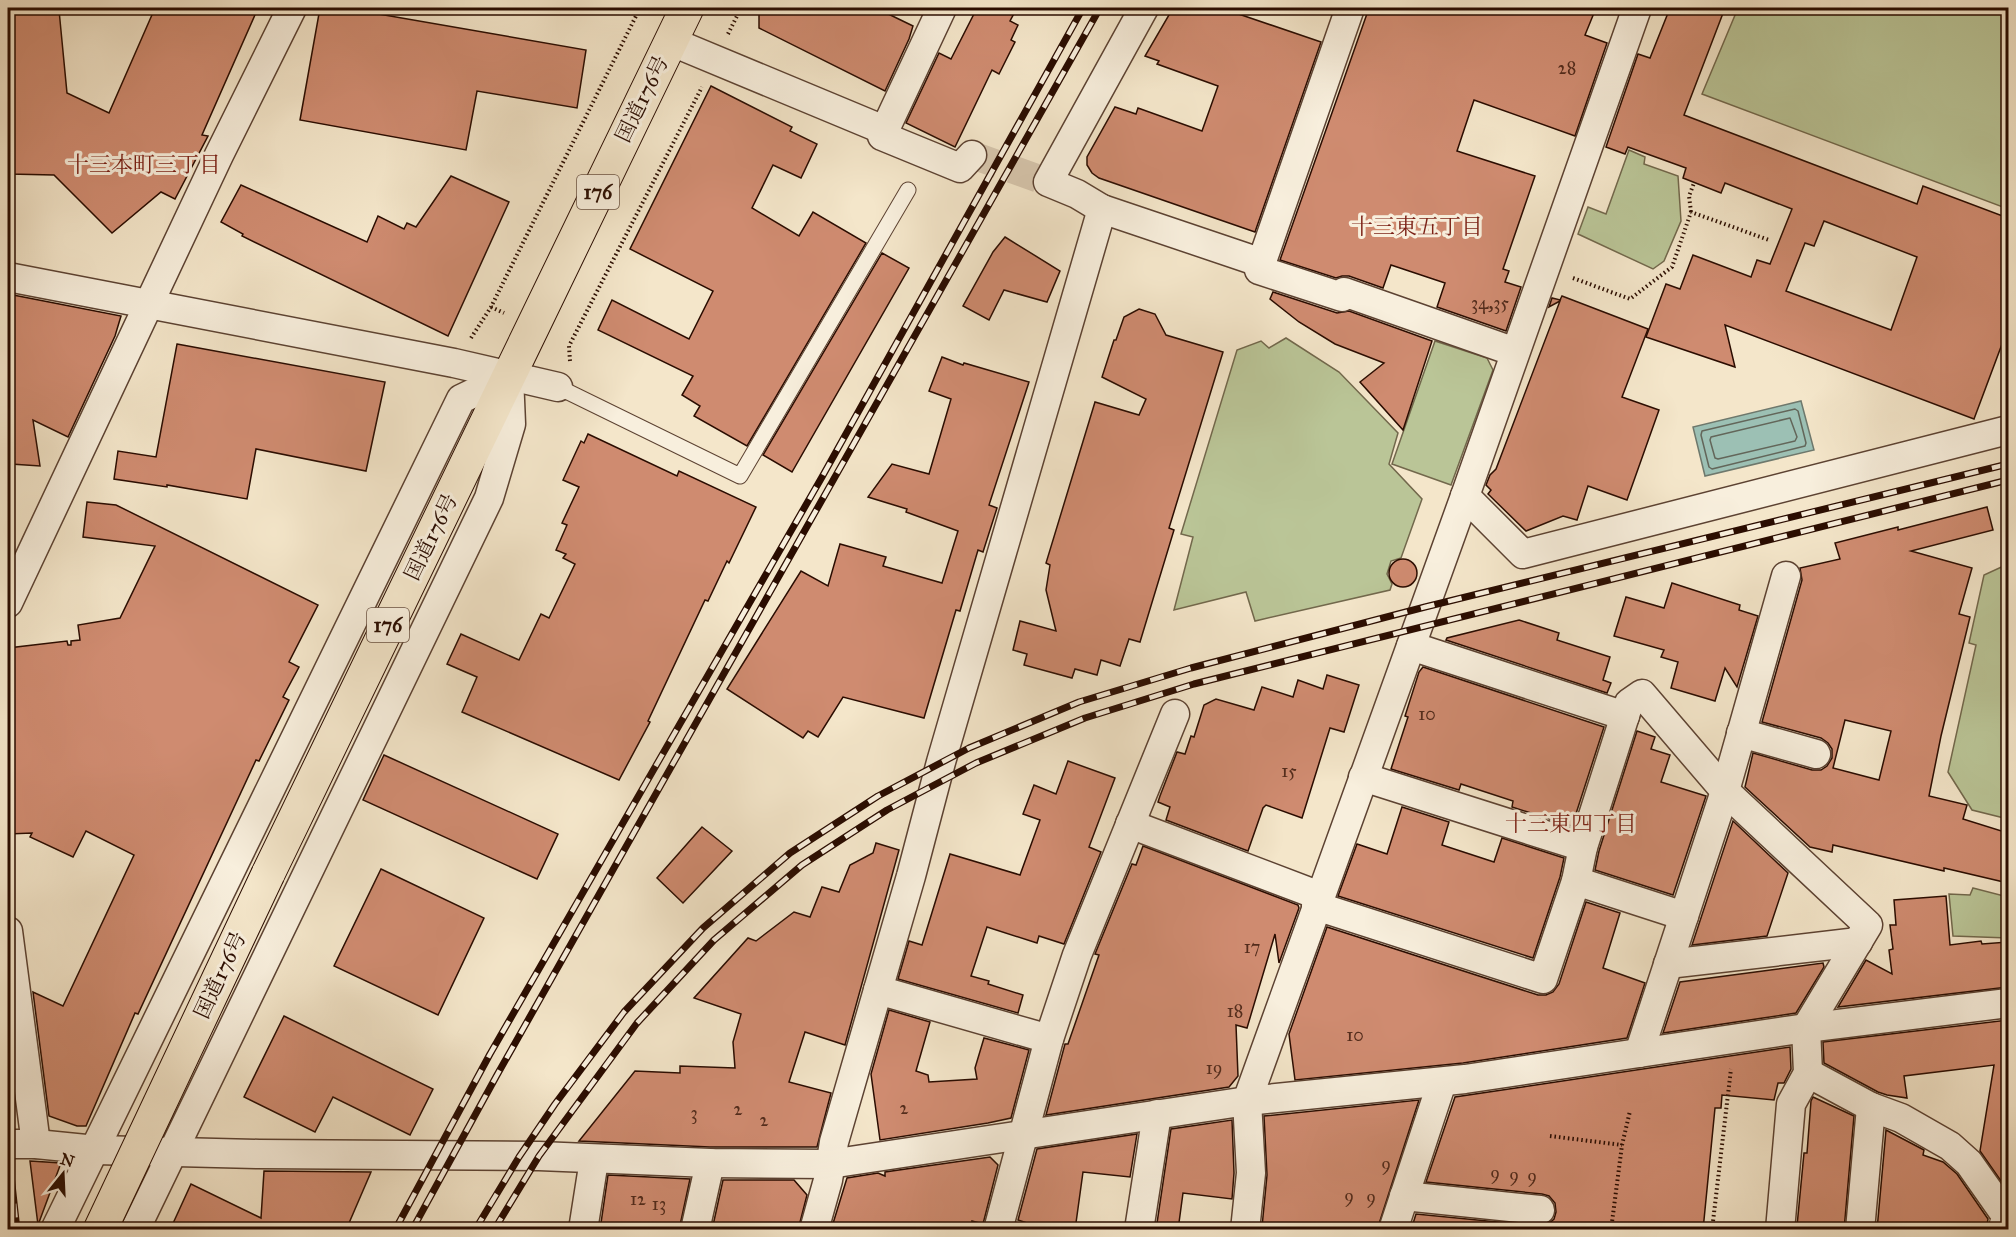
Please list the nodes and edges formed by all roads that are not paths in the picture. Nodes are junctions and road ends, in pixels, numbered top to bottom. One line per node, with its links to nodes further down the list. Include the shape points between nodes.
1 (292, 8): 14 (street)
2 (687, 8): 7 (highway, 国道176号 / 176)
3 (942, 8): 8 (street)
4 (1144, 8): 11 (street, via 1048,182)
5 (1350, 8): 12 (street)
6 (1637, 8): 15 (street)
7 (670, 41): 8 (street); 16 (highway, 国道176号 / 176)
8 (884, 130): 9 (street, via 882,136 960,168)
9 (972, 155)
10 (908, 190): 17 (lane, via 740,476)
11 (1102, 209): 12 (street); 37 (street)
12 (1262, 263): 15 (street, via 1260,270 1342,297 1344,292)
13 (8, 277): 14 (street)
14 (148, 304): 16 (street); 21 (street)
15 (1515, 352): 19 (street)
16 (509, 376): 17 (street); 50 (street, via 461,399); 51 (street, via 511,424 489,498); 59 (highway, 国道176号 / 176, bridge)
17 (558, 387)
18 (2008, 430): 19 (street, via 1523,554)
19 (1465, 496): 22 (street)
20 (1786, 576): 25 (street)
21 (8, 603)
22 (1411, 646): 24 (street); 27 (street)
23 (1174, 714): 29 (street)
24 (1625, 716): 28 (street, via 1629,703 1642,694); 30 (street)
25 (1741, 733): 26 (street); 28 (street)
26 (1816, 754)
27 (1363, 777): 30 (street); 32 (street)
28 (1725, 791): 33 (street); 35 (street, via 1868,925)
29 (1130, 824): 32 (street); 40 (street, via 1077,955)
30 (1583, 848): 31 (street)
31 (1576, 881): 32 (street, via 1543,980); 33 (street)
32 (1318, 901): 44 (street)
33 (1684, 916): 36 (street)
34 (8, 931): 49 (street)
35 (1858, 942): 36 (street); 39 (street)
36 (1668, 964): 41 (street)
37 (878, 990): 40 (street); 54 (street)
38 (2008, 1003): 39 (street)
39 (1806, 1028): 41 (street); 42 (street)
40 (1049, 1039): 47 (street)
41 (1640, 1053): 43 (street)
42 (1808, 1073): 45 (street); 68 (street, via 1791,1104)
43 (1442, 1082): 44 (street); 55 (street)
44 (1247, 1101): 46 (street); 66 (street, via 1251,1173)
45 (1871, 1107): 57 (street, via 1901,1118 1950,1146 1969,1163); 69 (street)
46 (1157, 1114): 47 (street); 65 (street)
47 (1022, 1136): 54 (street); 64 (street)
48 (8, 1144): 49 (street)
49 (36, 1144): 50 (street)
50 (96, 1150): 51 (street); 58 (street)
51 (172, 1152): 52 (street); 60 (street)
52 (594, 1160): 53 (street); 61 (street)
53 (710, 1164): 54 (street); 62 (street)
54 (830, 1164): 63 (street)
55 (1404, 1196): 56 (street); 67 (street)
56 (1540, 1210)
57 (2002, 1217)
58 (55, 1230)
59 (100, 1230)
60 (135, 1230)
61 (583, 1230)
62 (695, 1230)
63 (814, 1230)
64 (998, 1230)
65 (1139, 1230)
66 (1245, 1230)
67 (1393, 1230)
68 (1780, 1230)
69 (1860, 1230)

